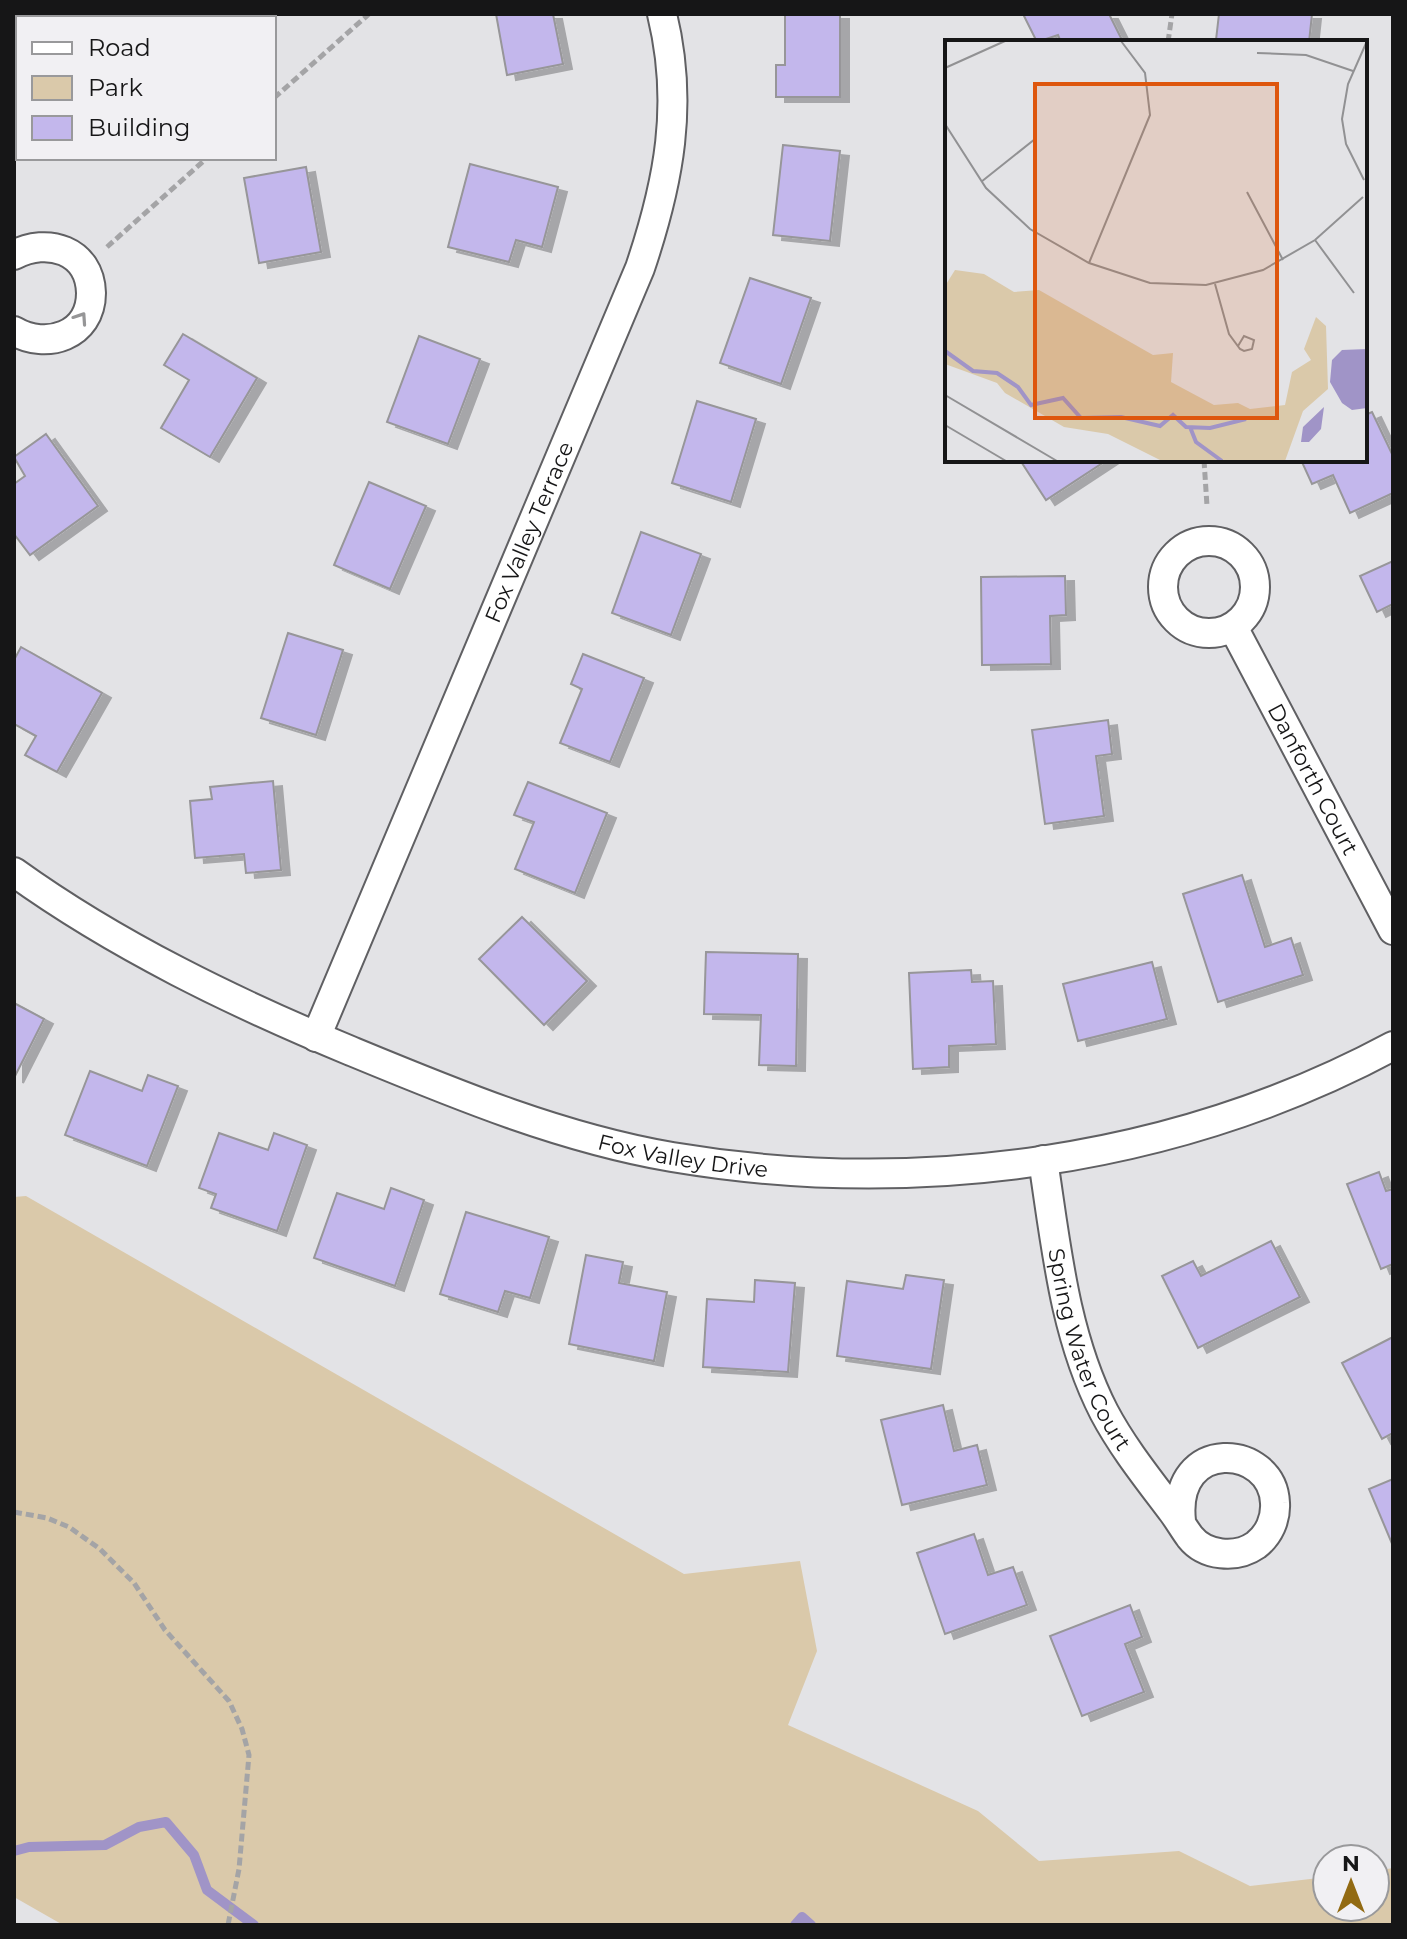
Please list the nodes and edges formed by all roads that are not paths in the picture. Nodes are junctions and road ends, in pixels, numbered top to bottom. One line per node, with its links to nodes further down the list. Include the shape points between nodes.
1 (662, 14): 7 (street, Fox Valley Terrace, via 673,133 657,218)
2 (14, 255): 3 (street, one-way to 2, via 43,341 71,332 82,321 91,293 82,265 65,251 40,245)
3 (14, 331)
4 (1233, 627): 6 (street, Danforth Court)
5 (14, 872): 7 (street, Fox Valley Drive, via 148,955)
6 (1393, 930)
7 (316, 1037): 9 (street, Fox Valley Drive, via 522,1117 669,1156 743,1167 887,1174)
8 (1393, 1046): 9 (street, Fox Valley Drive, via 1257,1107 1147,1140)
9 (1043, 1160): 10 (street, Spring Water Court, via 1064,1293 1090,1381 1129,1452)
10 (1181, 1521)

